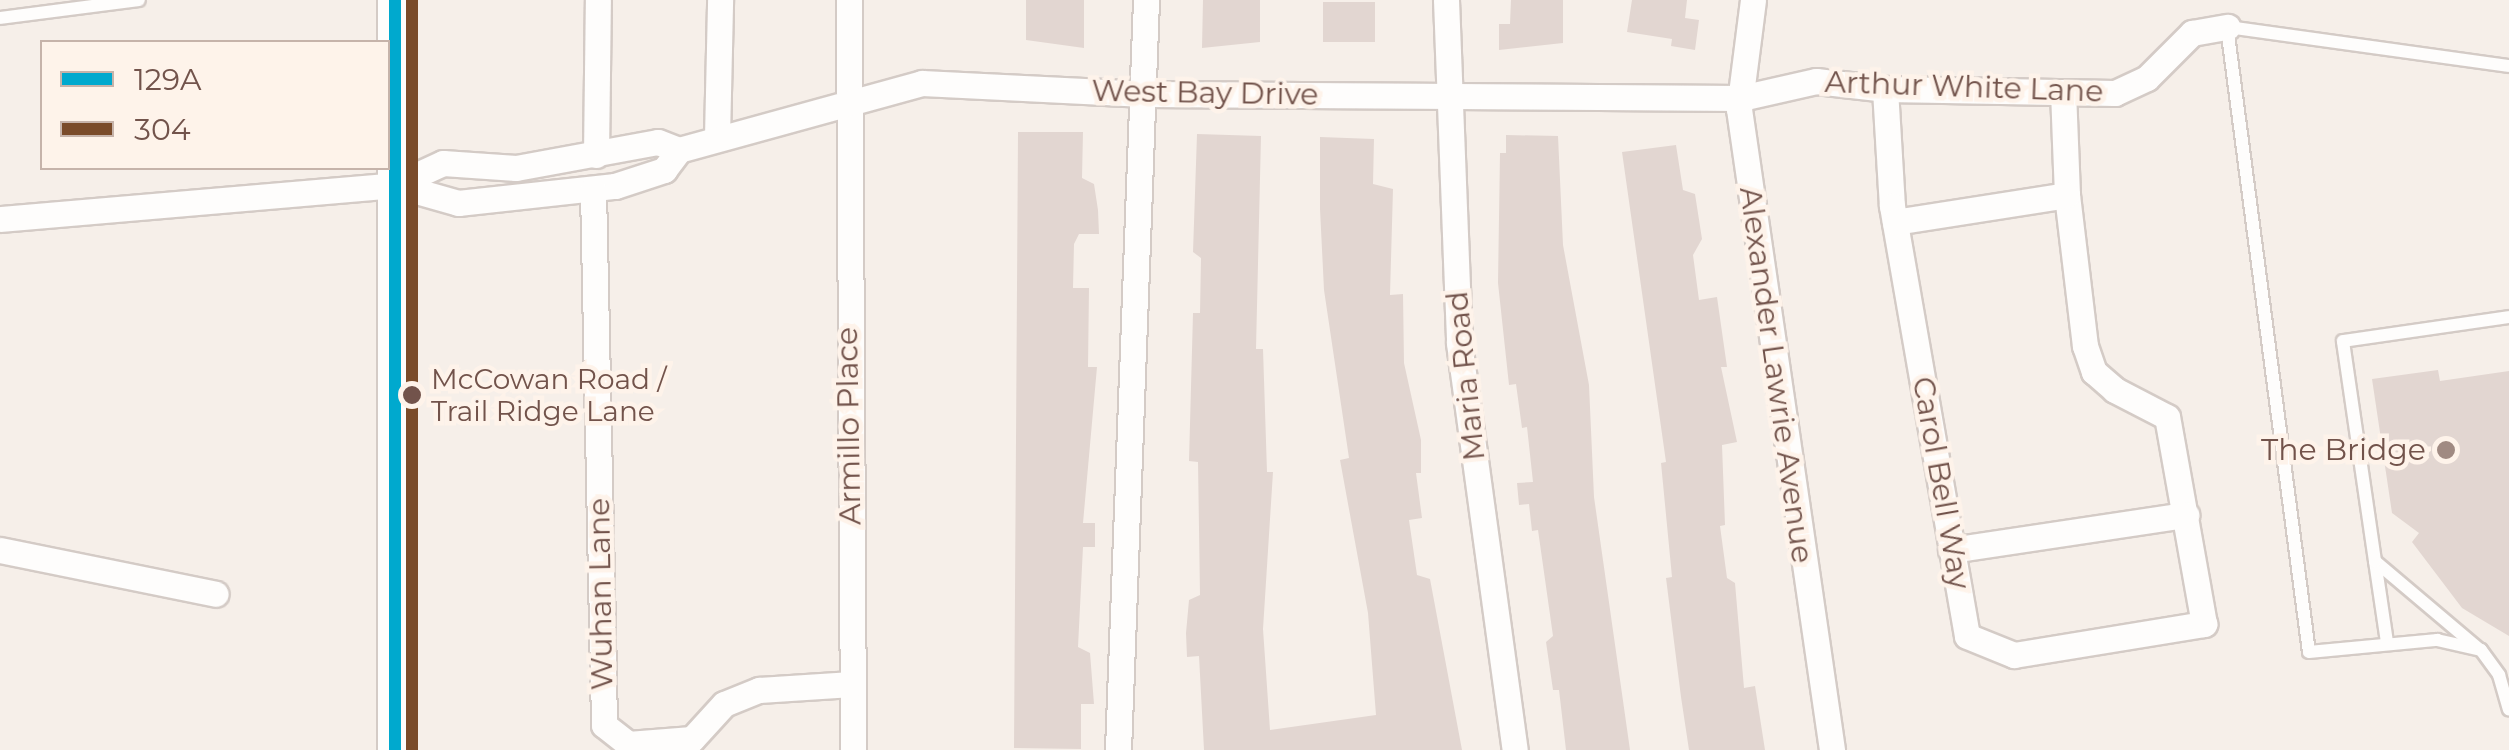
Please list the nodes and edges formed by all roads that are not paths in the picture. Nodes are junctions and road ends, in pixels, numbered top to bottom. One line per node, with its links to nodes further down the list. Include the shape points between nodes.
1 (138, 0): 9 (lane)
2 (395, 0): 21 (main road)
3 (598, 0): 20 (street)
4 (720, 0): 18 (street)
5 (849, 0): 17 (street, Armillo Place)
6 (1146, 0): 14 (street)
7 (1446, 0): 15 (street, Maria Road)
8 (1753, 0): 16 (street, Alexander Lawrie Avenue)
9 (0, 18)
10 (2226, 27): 11 (lane); 13 (street, Arthur White Lane, via 2192,34 2133,86); 32 (lane, via 2309,652)
11 (2509, 66)
12 (1886, 89): 13 (street, Arthur White Lane); 16 (street, Arthur White Lane, via 1816,81); 25 (street, Carol Bell Way)
13 (2063, 92): 23 (street)
14 (1145, 94): 15 (street, West Bay Drive); 17 (street, West Bay Drive, via 922,84); 38 (street)
15 (1446, 95): 16 (street, West Bay Drive); 39 (street, Maria Road, via 1459,344)
16 (1741, 98): 40 (street, Alexander Lawrie Avenue, via 1758,261)
17 (846, 102): 18 (street, West Bay Drive); 34 (street, Armillo Place)
18 (717, 138): 19 (street, West Bay Drive)
19 (678, 150): 20 (street, West Bay Drive, via 658,142); 22 (street, West Bay Drive, via 664,170)
20 (596, 155): 21 (street, West Bay Drive, via 516,168 443,163)
21 (395, 185): 22 (street, West Bay Drive, via 445,203); 24 (street); 36 (main road)
22 (593, 189): 34 (street, Wuhan Lane, via 604,725 628,744 692,740 724,704 759,690)
23 (2067, 195): 25 (street); 27 (street, via 2094,372 2167,417)
24 (0, 219)
25 (1895, 222): 29 (street, Carol Bell Way)
26 (2509, 317): 30 (lane, via 2343,341)
27 (2186, 515): 29 (street); 29 (street, Carol Bell Way, via 2204,624 2014,655 1967,636)
28 (0, 550): 31 (street)
29 (1951, 550)
30 (2376, 561): 32 (lane); 33 (lane)
31 (216, 594)
32 (2387, 642): 33 (lane, via 2437,640)
33 (2481, 650): 35 (lane, via 2499,675)
34 (852, 684): 37 (street, Armillo Place)
35 (2509, 710)
36 (395, 750)
37 (852, 750)
38 (1118, 750)
39 (1516, 750)
40 (1832, 750)

